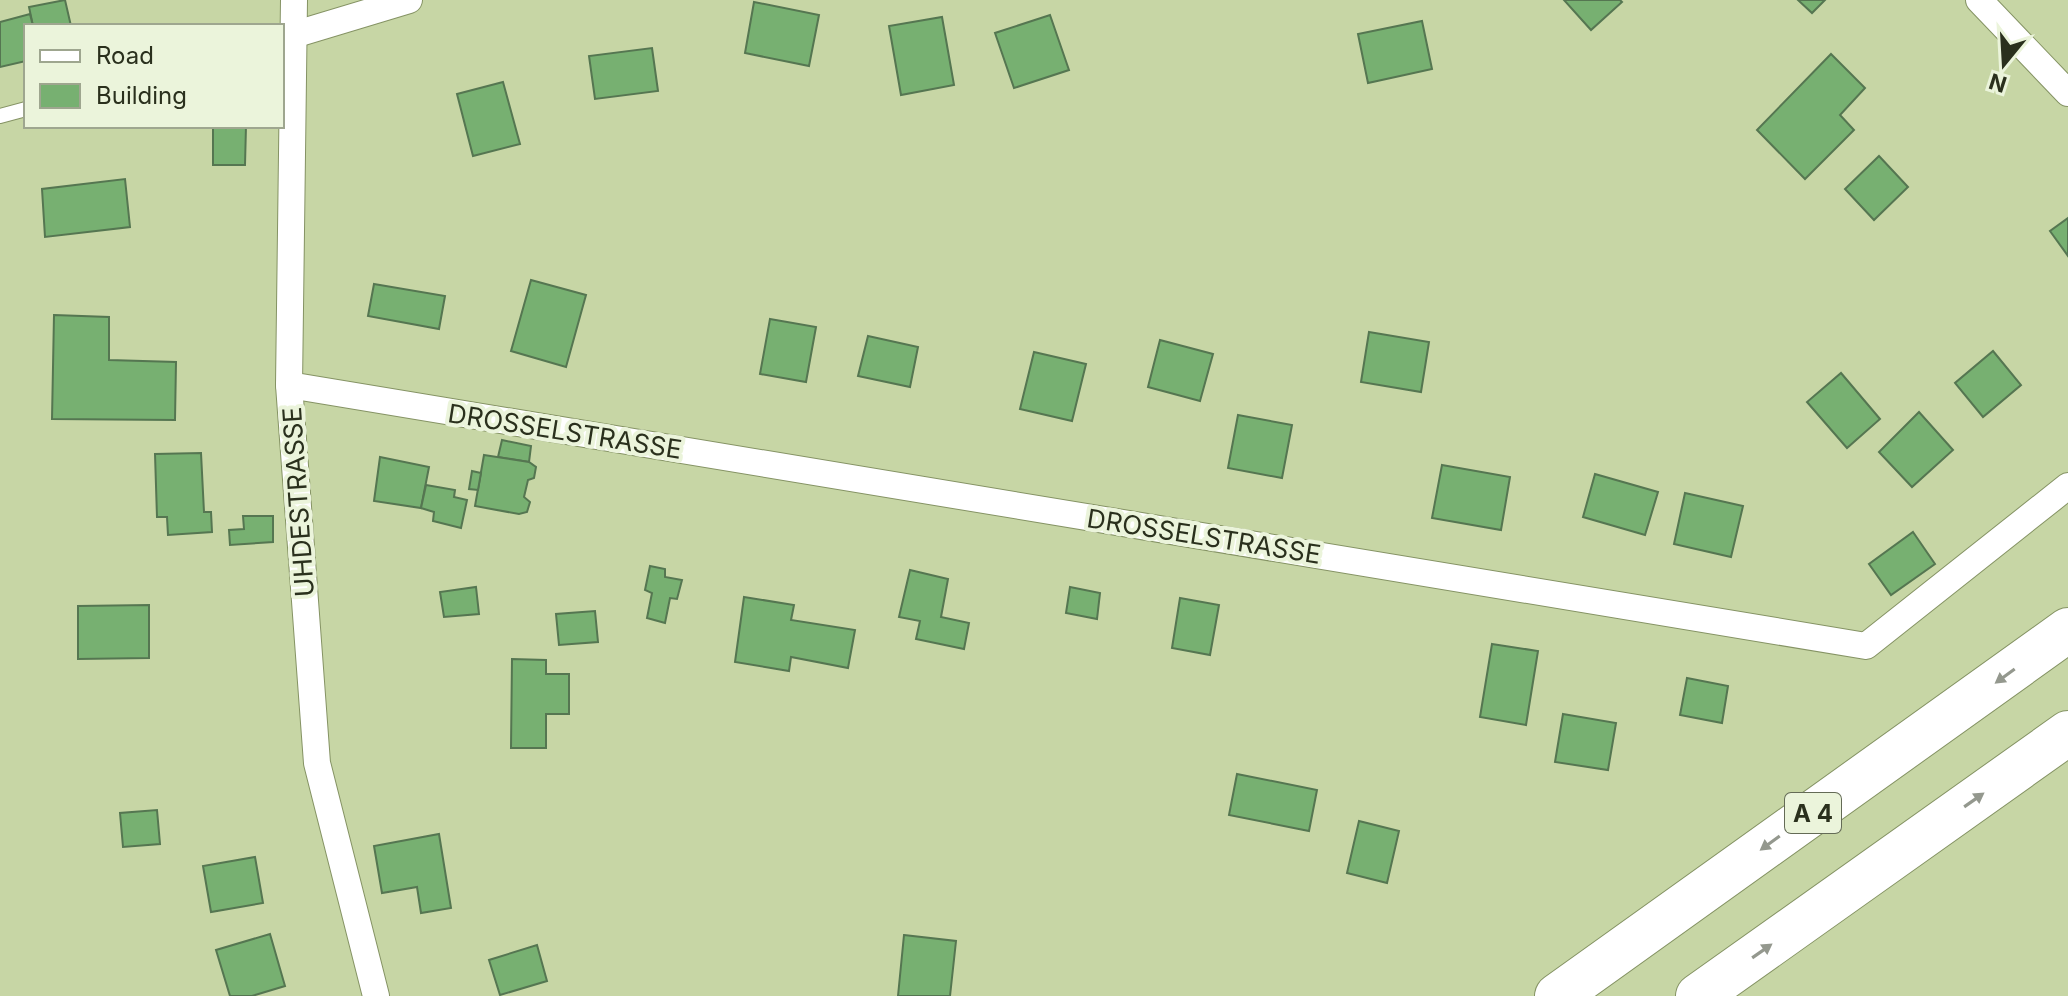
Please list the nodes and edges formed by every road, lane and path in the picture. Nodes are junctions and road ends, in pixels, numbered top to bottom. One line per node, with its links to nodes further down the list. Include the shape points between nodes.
1 (294, 0): 4 (street, UHDESTRASSE)
2 (409, 0): 4 (street)
3 (1979, 0): 5 (street)
4 (288, 36): 8 (street, UHDESTRASSE)
5 (2066, 86)
6 (24, 110): 7 (lane)
7 (0, 116)
8 (289, 385): 9 (street, DROSSELSTRASSE, via 1866,646); 12 (street, UHDESTRASSE, via 317,763)
9 (2068, 486)
10 (2068, 630): 13 (highway, A 4, one-way to 13)
11 (2068, 733): 14 (highway, one-way to 11)
12 (376, 996)
13 (1557, 996)
14 (1698, 996)

